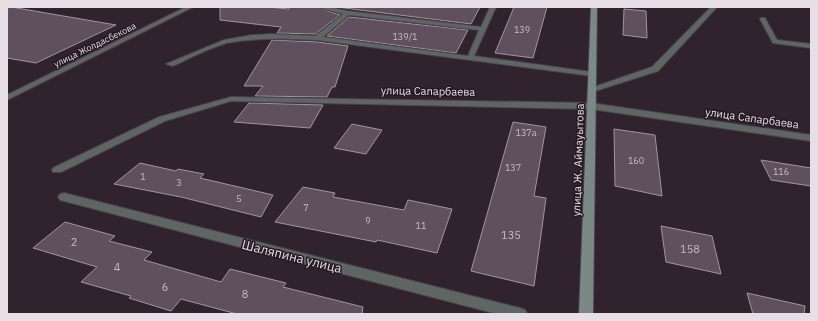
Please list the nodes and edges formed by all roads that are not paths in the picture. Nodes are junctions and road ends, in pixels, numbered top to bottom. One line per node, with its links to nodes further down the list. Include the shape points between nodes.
1 (190, 7): 15 (street, улица Жолдасбекова)
2 (320, 7): 6 (street)
3 (494, 7): 8 (street)
4 (594, 7): 13 (street, улица Ж. Аймауытова)
5 (714, 7): 14 (street, via 655,69)
6 (348, 13): 8 (street); 9 (street)
7 (763, 19): 10 (street, via 775,42)
8 (484, 29): 11 (street)
9 (317, 38): 11 (street); 12 (street, via 271,36 224,42)
10 (811, 46)
11 (470, 58): 13 (street)
12 (170, 64)
13 (592, 74): 14 (street, улица Ж. Аймауытова)
14 (592, 89): 16 (street, улица Ж. Аймауытова)
15 (7, 98)
16 (591, 106): 17 (street, улица Сапарбаева); 18 (street, улица Сапарбаева, via 231,99 162,119); 21 (street, улица Ж. Аймауытова)
17 (811, 138)
18 (57, 170)
19 (64, 197): 20 (street, Шаляпина улица)
20 (520, 314)
21 (586, 314)

